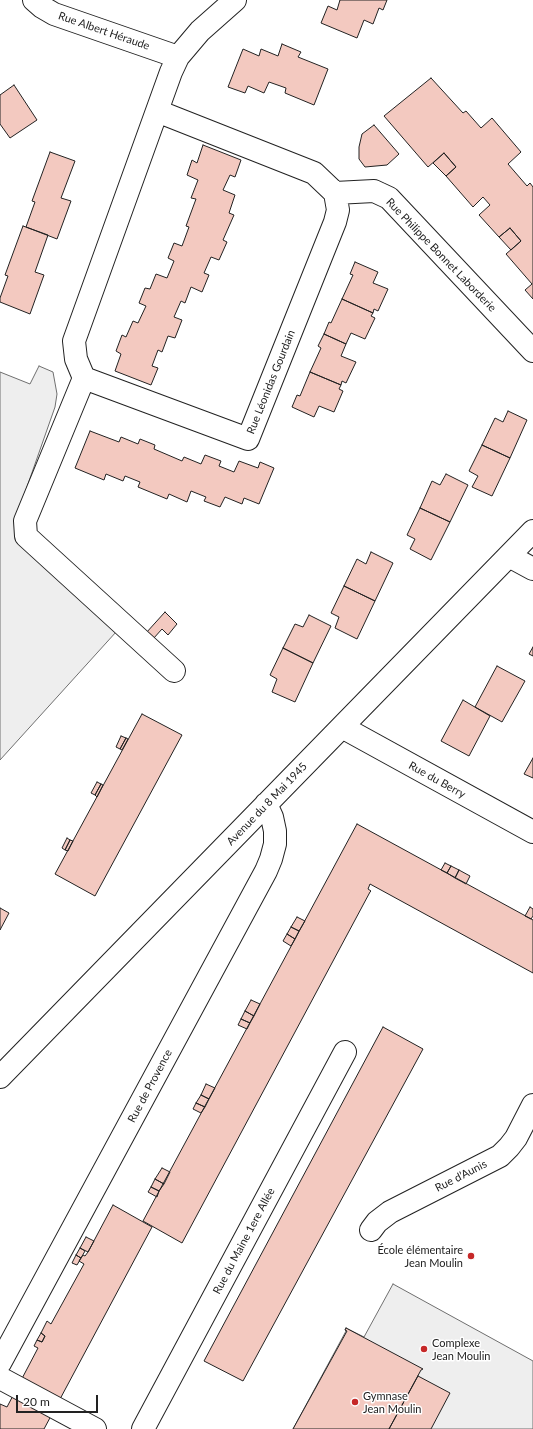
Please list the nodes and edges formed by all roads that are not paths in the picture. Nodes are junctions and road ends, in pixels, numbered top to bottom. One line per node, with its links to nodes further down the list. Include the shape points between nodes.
1 (34, 0): 3 (street, Rue Albert Héraude, via 54,14)
2 (235, 0): 3 (street, via 200,31)
3 (178, 57): 4 (street)
4 (157, 111): 5 (street, via 314,173); 7 (street, via 74,341 76,359)
5 (335, 193): 6 (street, Rue Philippe Bonnet Laborderie, via 374,191 389,198); 7 (street, Rue Léonidas Gourdain, via 338,210 335,222 248,439)
6 (533, 352)
7 (84, 378): 11 (street, via 25,520 26,536)
8 (533, 531): 9 (street, Avenue du 8 Mai 1945)
9 (509, 556): 10 (street); 12 (street, Avenue du 8 Mai 1945)
10 (533, 569)
11 (174, 671)
12 (342, 727): 13 (street, Avenue du 8 Mai 1945); 14 (street, Rue du Berry)
13 (266, 804): 16 (street, Avenue du 8 Mai 1945); 19 (street, Rue de Provence, via 272,817 275,844 266,872)
14 (533, 832)
15 (345, 1052): 22 (street, Rue du Maine 1ere Allée)
16 (0, 1077)
17 (533, 1105): 18 (street, Rue d’Aunis, via 516,1138 500,1156 390,1212)
18 (371, 1230)
19 (0, 1363)
20 (0, 1378): 21 (street)
21 (95, 1429)
22 (143, 1429)

